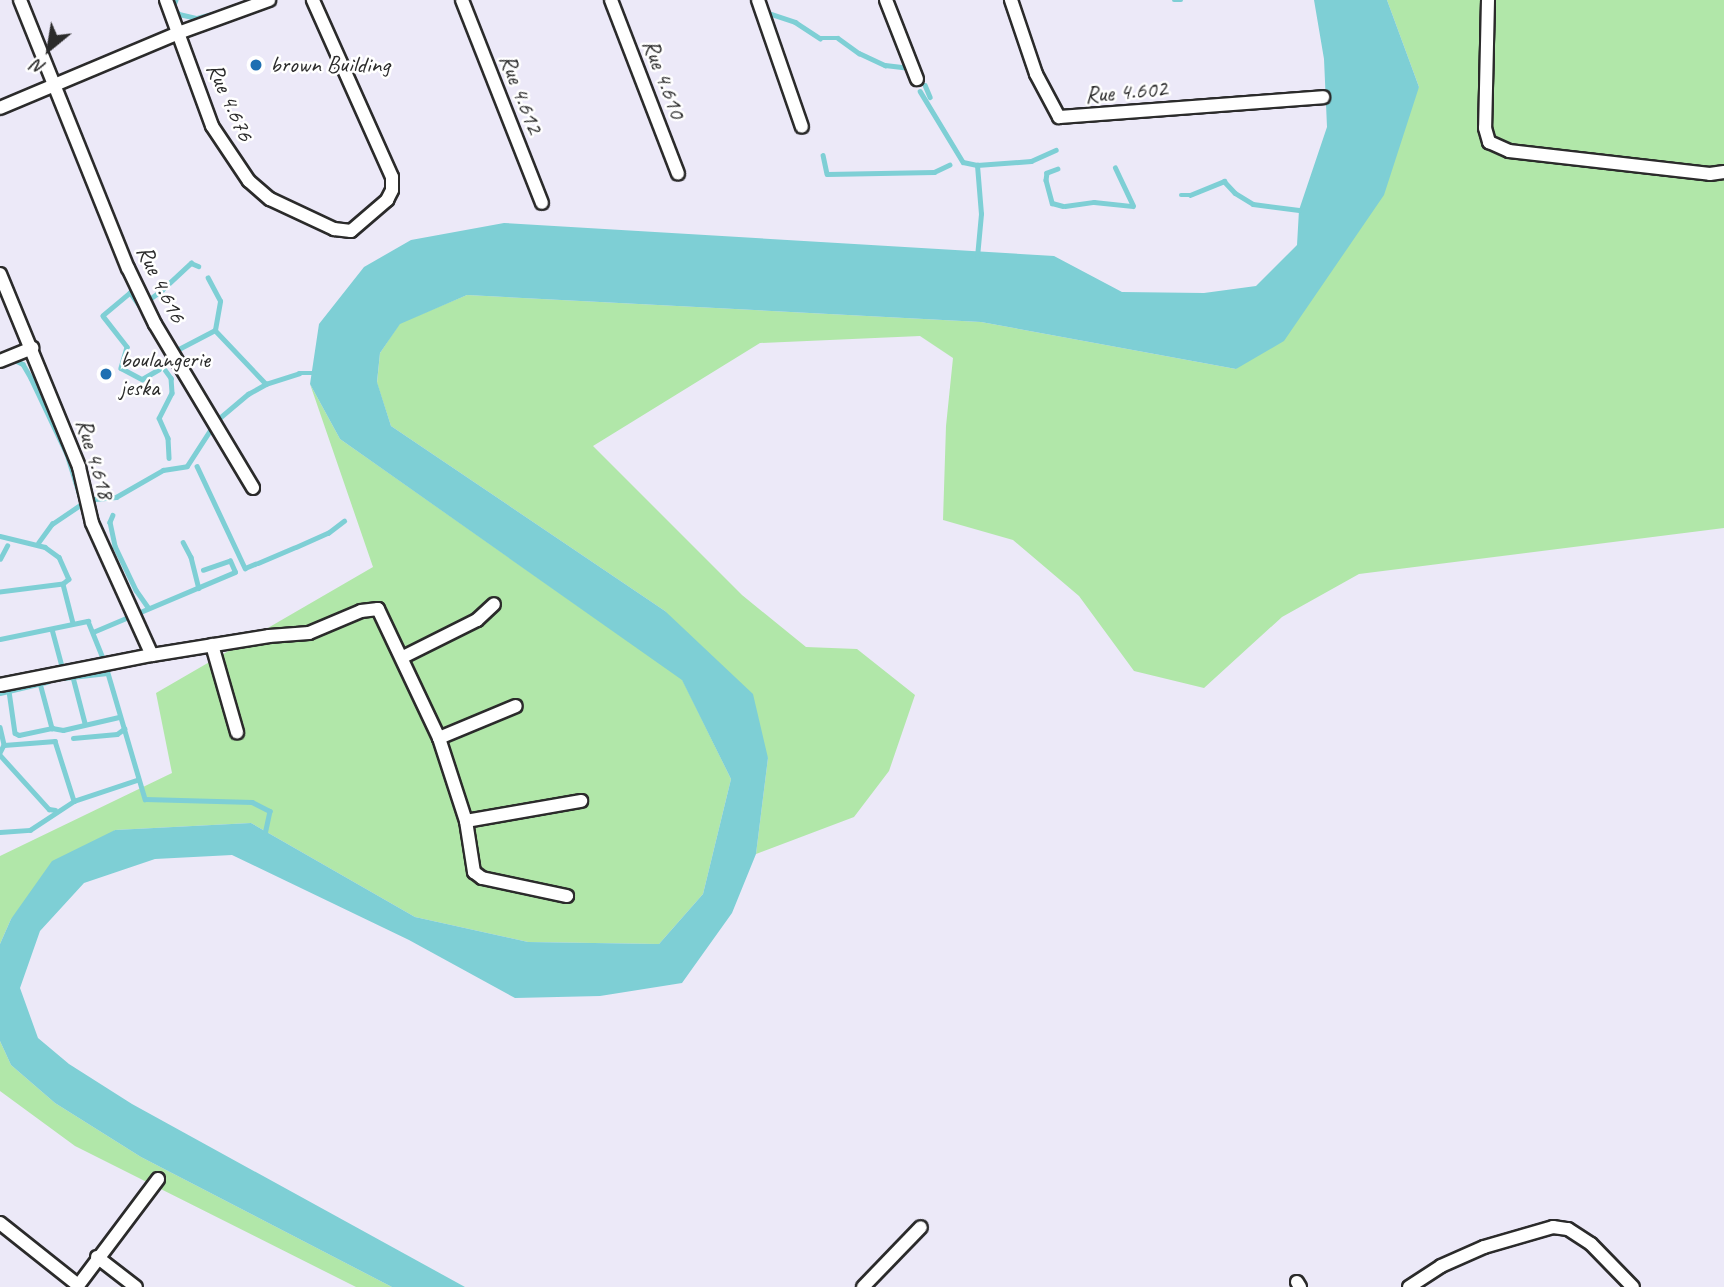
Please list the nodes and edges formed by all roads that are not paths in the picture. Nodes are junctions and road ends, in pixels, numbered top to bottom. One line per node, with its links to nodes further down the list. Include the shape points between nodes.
1 (20, 0): 13 (street, Rue 4.616)
2 (166, 0): 11 (street)
3 (269, 0): 11 (street)
4 (313, 0): 11 (street, Rue 4.676, via 392,177 387,200 351,231 334,229 270,199 249,181 212,126)
5 (462, 0): 19 (street, Rue 4.612)
6 (611, 0): 18 (street, Rue 4.610)
7 (758, 0): 16 (street)
8 (886, 0): 12 (street)
9 (1011, 0): 14 (street, Rue 4.602, via 1037,74 1059,117)
10 (1488, 0): 17 (street, via 1485,128 1489,142 1509,151)
11 (178, 33): 13 (street)
12 (917, 79)
13 (54, 86): 15 (street); 23 (street, Rue 4.616, via 155,324)
14 (1323, 97)
15 (0, 107)
16 (802, 127)
17 (1724, 172)
18 (678, 174)
19 (542, 203)
20 (0, 274): 21 (street, Rue 4.618)
21 (32, 348): 22 (street); 26 (street, Rue 4.618, via 79,467 92,523)
22 (0, 360)
23 (253, 488)
24 (494, 604): 27 (street, via 477,620)
25 (212, 645): 26 (street); 27 (street, via 309,633 371,608 382,612); 30 (street)
26 (152, 654): 28 (street)
27 (402, 657): 31 (street)
28 (0, 685)
29 (516, 706): 31 (street)
30 (237, 732)
31 (439, 738): 33 (street)
32 (581, 801): 33 (street)
33 (466, 821): 34 (street, via 478,876)
34 (567, 896)
35 (158, 1179): 38 (street)
36 (0, 1223): 40 (street)
37 (921, 1227): 42 (street)
38 (97, 1257): 40 (street); 41 (street)
39 (1427, 1282): 43 (street); 44 (street, via 1484,1247 1553,1227 1567,1229 1591,1244)
40 (78, 1286)
41 (136, 1287)
42 (863, 1287)
43 (1409, 1287)
44 (1633, 1287)

